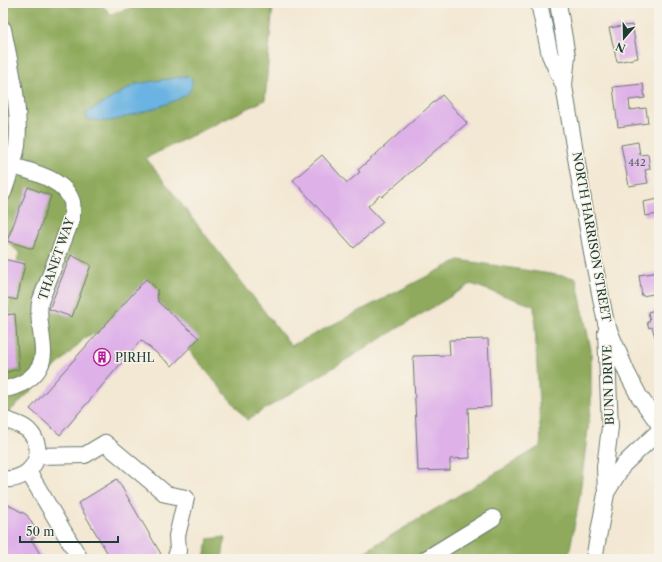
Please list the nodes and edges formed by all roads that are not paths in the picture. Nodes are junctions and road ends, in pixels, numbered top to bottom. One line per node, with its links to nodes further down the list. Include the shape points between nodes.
1 (539, 3): 4 (street, NORTH HARRISON STREET, via 550,55)
2 (558, 3): 4 (street, NORTH HARRISON STREET, via 567,56)
3 (3, 29): 5 (street, via 18,122)
4 (564, 86): 7 (street, NORTH HARRISON STREET)
5 (13, 166): 6 (street); 8 (street, THANET WAY, via 38,174 61,187 72,203 72,218 40,302 38,316 43,354 33,377 27,382)
6 (3, 193)
7 (606, 322): 10 (street, NORTH HARRISON STREET, via 627,373 639,396); 15 (street, BUNN DRIVE, via 610,405 605,467)
8 (3, 389)
9 (3, 418): 12 (street, via 28,430 34,437)
10 (659, 424)
11 (659, 431): 15 (street, BUNN DRIVE, via 623,464)
12 (37, 456): 13 (street); 18 (street, via 85,455 105,443 166,494 186,498 177,536 178,551)
13 (28, 473): 14 (street, via 19,478); 17 (street)
14 (3, 479)
15 (606, 494): 20 (street, BUNN DRIVE)
16 (493, 518): 19 (street)
17 (80, 559)
18 (175, 559)
19 (426, 559)
20 (594, 559)

